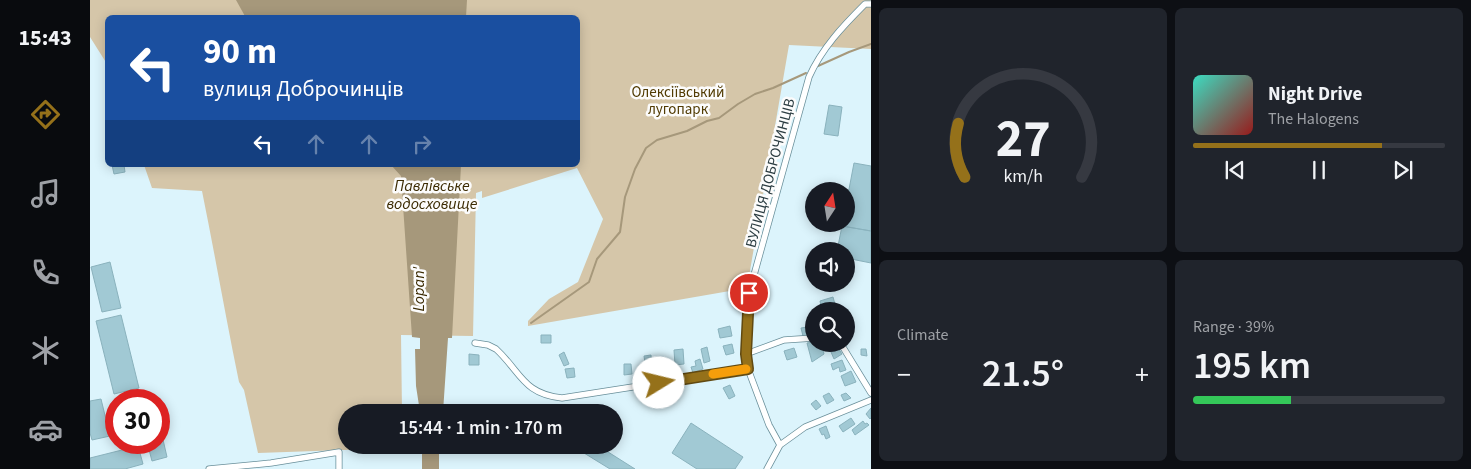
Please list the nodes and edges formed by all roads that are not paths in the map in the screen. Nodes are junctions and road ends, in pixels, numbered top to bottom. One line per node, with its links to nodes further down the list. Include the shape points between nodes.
1 (871, 4): 5 (street, ВУЛИЦЯ ДОБРОЧИНЦІВ, via 865,4 843,26 825,48 809,77 749,293)
2 (805, 339): 5 (street, via 784,340)
3 (475, 343): 6 (street, via 488,345 502,355 532,390 562,398)
4 (846, 352): 7 (street)
5 (746, 354): 6 (street, ВУЛИЦЯ ДОБРОЧИНЦІВ)
6 (748, 369): 9 (street, ВУЛИЦЯ ДОБРОЧИНЦІВ)
7 (871, 393)
8 (871, 400): 9 (street, via 805,427)
9 (780, 445): 13 (street)
10 (272, 466): 11 (street); 12 (street, via 339,452)
11 (209, 469)
12 (339, 469)
13 (767, 469)

